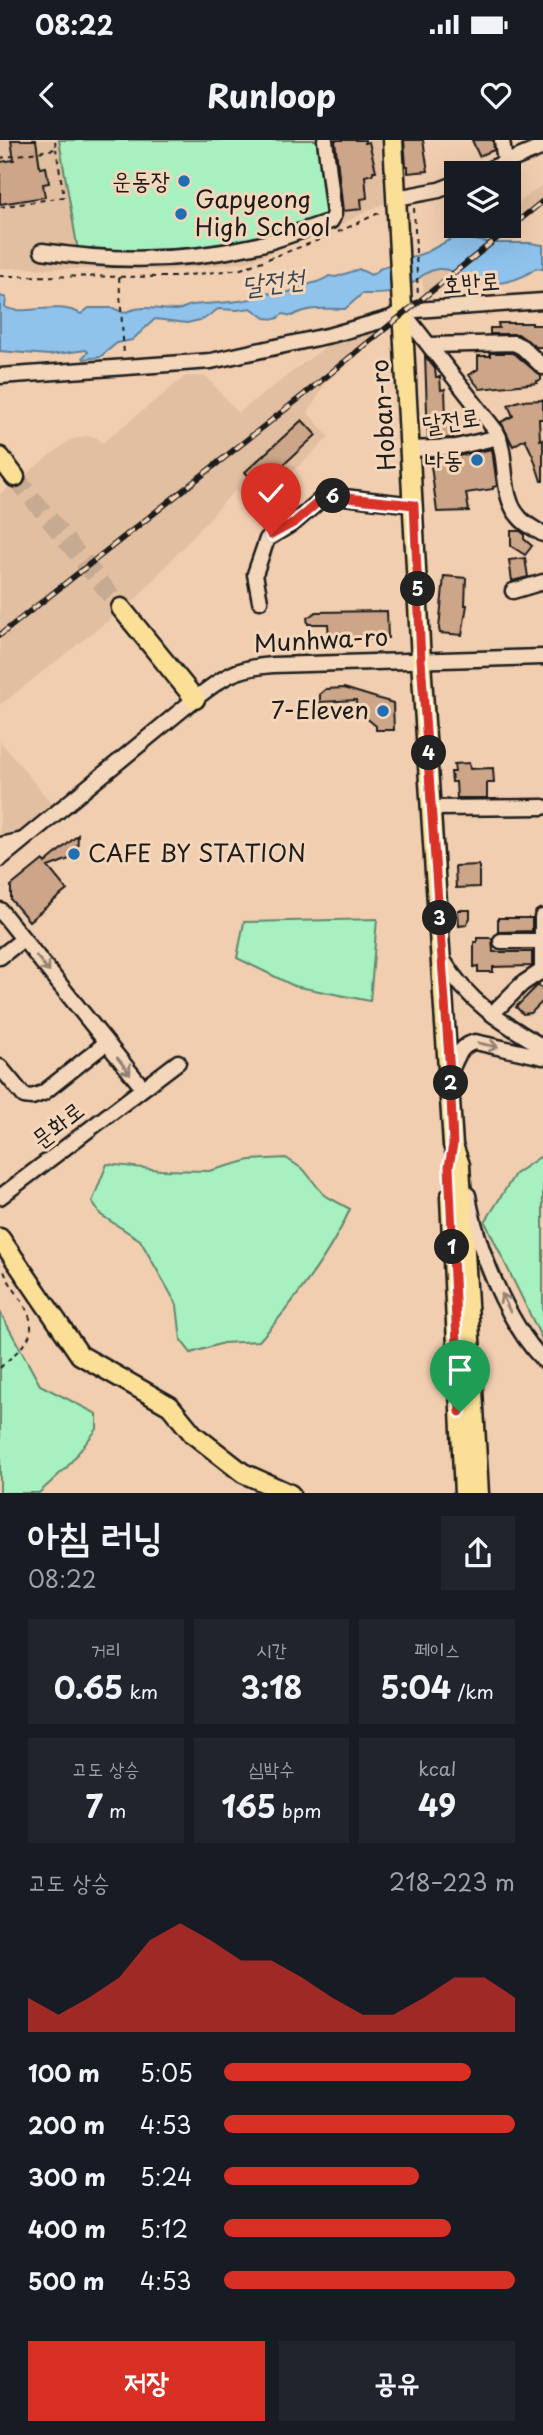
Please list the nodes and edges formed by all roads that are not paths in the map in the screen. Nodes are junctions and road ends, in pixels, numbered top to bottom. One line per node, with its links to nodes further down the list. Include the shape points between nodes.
1 (325, 140): 9 (street, via 334,214 331,221 254,246 180,257 81,257)
2 (393, 140): 8 (main road)
3 (502, 140): 5 (street)
4 (543, 147): 6 (street)
5 (505, 161)
6 (510, 161)
7 (444, 188): 8 (street)
8 (402, 204): 11 (main road, Hoban-ro)
9 (42, 251)
10 (543, 301): 11 (street, 호반로)
11 (402, 311): 12 (street); 14 (street, 호반로, via 331,335 211,360); 16 (main road, Hoban-ro)
12 (430, 345): 13 (street, via 514,343); 15 (street)
13 (543, 367)
14 (0, 376)
15 (499, 437): 16 (street, 달전로, via 456,447); 20 (street, via 512,505 520,519)
16 (411, 449): 19 (main road, Hoban-ro)
17 (0, 457): 18 (main road)
18 (15, 477)
19 (414, 505): 23 (street, via 324,497 267,539 255,574); 26 (main road, Hoban-ro)
20 (543, 534)
21 (543, 582): 22 (street)
22 (513, 591)
23 (260, 601)
24 (121, 608): 27 (main road)
25 (543, 657): 26 (street, Munhwa-ro)
26 (421, 660): 27 (street, Munhwa-ro, via 248,668 219,680); 29 (main road, Hoban-ro)
27 (195, 699): 30 (street, Munhwa-ro)
28 (543, 807): 29 (street)
29 (433, 808): 39 (main road, Hoban-ro)
30 (24, 840): 31 (street); 32 (street, Munhwa-ro)
31 (0, 845)
32 (0, 859)
33 (0, 911): 35 (street)
34 (542, 917): 37 (street)
35 (23, 939): 38 (street); 42 (street, one-way to 42)
36 (501, 941): 37 (street)
37 (542, 941): 40 (street)
38 (0, 957)
39 (443, 960): 41 (street, via 459,985); 47 (main road, Hoban-ro)
40 (542, 970): 41 (street)
41 (492, 1014): 43 (street)
42 (106, 1043): 46 (street, 문화로, via 39,1095 24,1096); 48 (street, one-way to 48)
43 (543, 1047)
44 (543, 1057): 47 (street, one-way to 44, via 468,1043)
45 (178, 1062): 48 (street, 문화로)
46 (0, 1067)
47 (450, 1073): 49 (main road, Hoban-ro)
48 (143, 1088): 51 (street, 문화로)
49 (453, 1145): 50 (main road, Hoban-ro); 55 (main road, Hoban-ro, via 449,1166)
50 (460, 1165): 53 (street, Hoban-ro, one-way to 50, via 518,1328 499,1287 475,1230); 56 (main road, Hoban-ro)
51 (0, 1198)
52 (0, 1238): 54 (main road, via 80,1355 170,1406 193,1434 243,1473)
53 (543, 1360)
54 (290, 1493)
55 (464, 1493)
56 (479, 1493)

